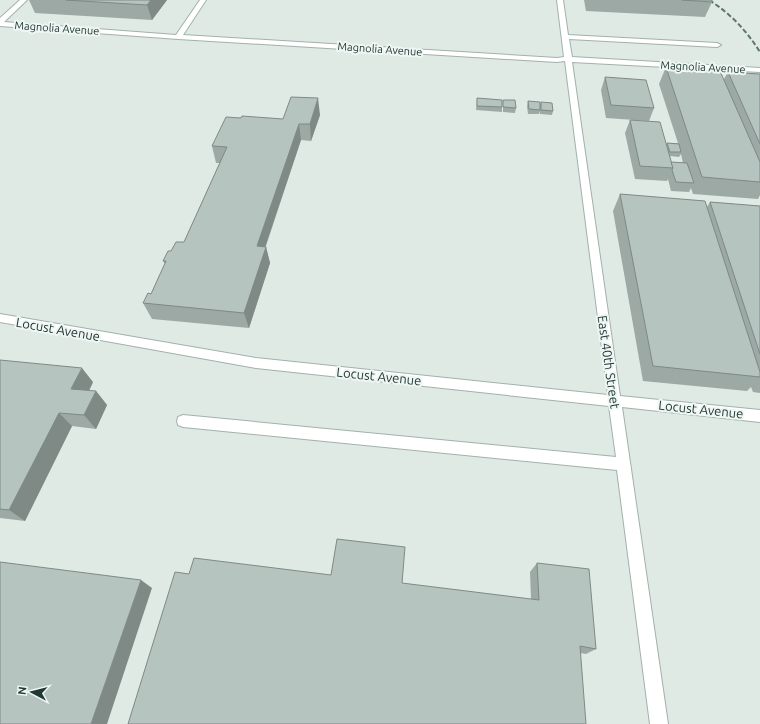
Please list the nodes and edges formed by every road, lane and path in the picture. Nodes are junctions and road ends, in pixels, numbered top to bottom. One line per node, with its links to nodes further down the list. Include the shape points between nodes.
1 (24, 0): 4 (street)
2 (203, 0): 5 (street)
3 (560, 0): 6 (street, East 40th Street)
4 (0, 23): 5 (street, Magnolia Avenue)
5 (178, 37): 8 (street, Magnolia Avenue)
6 (564, 37): 7 (street); 8 (street, East 40th Street)
7 (717, 45)
8 (567, 59): 9 (street, Magnolia Avenue); 11 (street, East 40th Street)
9 (760, 70)
10 (0, 318): 11 (street, Locust Avenue, via 256,363)
11 (614, 401): 12 (street, Locust Avenue); 14 (street, East 40th Street)
12 (760, 416)
13 (183, 421): 14 (street)
14 (623, 464): 15 (street, East 40th Street)
15 (659, 724)

